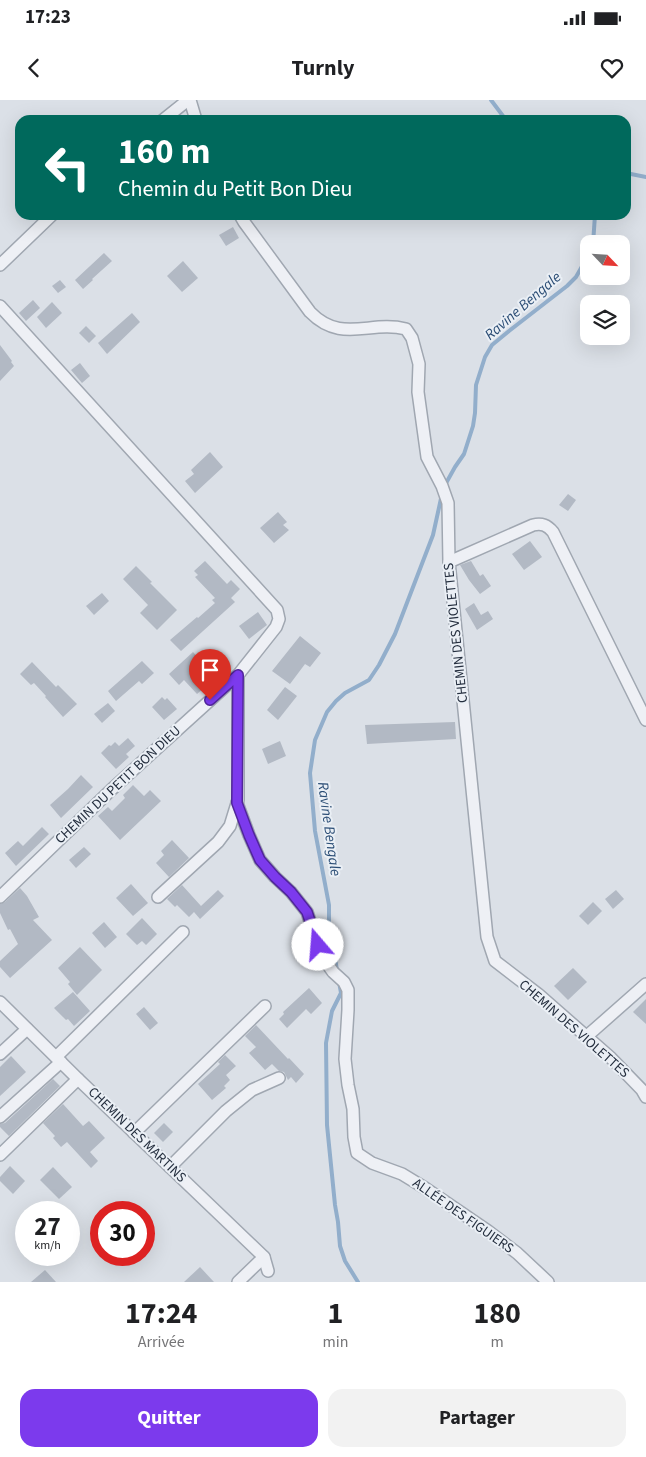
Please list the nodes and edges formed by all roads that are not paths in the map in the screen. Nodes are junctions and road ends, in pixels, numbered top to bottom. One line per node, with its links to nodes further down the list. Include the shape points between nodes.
1 (189, 100): 2 (street); 3 (street)
2 (170, 115)
3 (194, 115)
4 (47, 220): 6 (street)
5 (244, 220): 8 (street, CHEMIN DES VIOLETTES, via 318,321 348,330 396,326 406,329 412,338 419,364 418,392 427,457 448,503)
6 (0, 265)
7 (0, 306): 9 (street, CHEMIN DU PETIT BON DIEU, via 277,610 276,627)
8 (449, 562): 10 (street, via 533,524 549,528); 19 (street, CHEMIN DES VIOLETTES, via 487,937 495,961)
9 (238, 675): 11 (street); 12 (street, CHEMIN DU PETIT BON DIEU, via 111,790)
10 (646, 720)
11 (237, 803): 13 (street, via 230,826 218,842); 32 (street, ALLÉE DES FIGUIERS, via 260,860 307,912 322,955 348,990 345,1059 357,1153 425,1188 517,1253)
12 (0, 897)
13 (158, 897)
14 (183, 932): 21 (street)
15 (646, 984): 19 (street)
16 (0, 1002): 18 (street, CHEMIN DES MARTINS)
17 (265, 1006): 26 (street)
18 (28, 1029): 20 (street); 21 (street, CHEMIN DES MARTINS)
19 (587, 1036): 24 (street, CHEMIN DES VIOLETTES)
20 (0, 1054)
21 (58, 1060): 23 (street, CHEMIN DES MARTINS); 25 (street)
22 (279, 1078): 28 (street, via 252,1090 226,1111)
23 (78, 1079): 26 (street, CHEMIN DES MARTINS); 27 (street)
24 (646, 1097)
25 (0, 1117)
26 (134, 1133): 28 (street, CHEMIN DES MARTINS)
27 (0, 1154)
28 (170, 1167): 29 (street, CHEMIN DES MARTINS)
29 (264, 1257): 30 (street); 31 (street)
30 (268, 1271)
31 (238, 1282)
32 (548, 1282)

